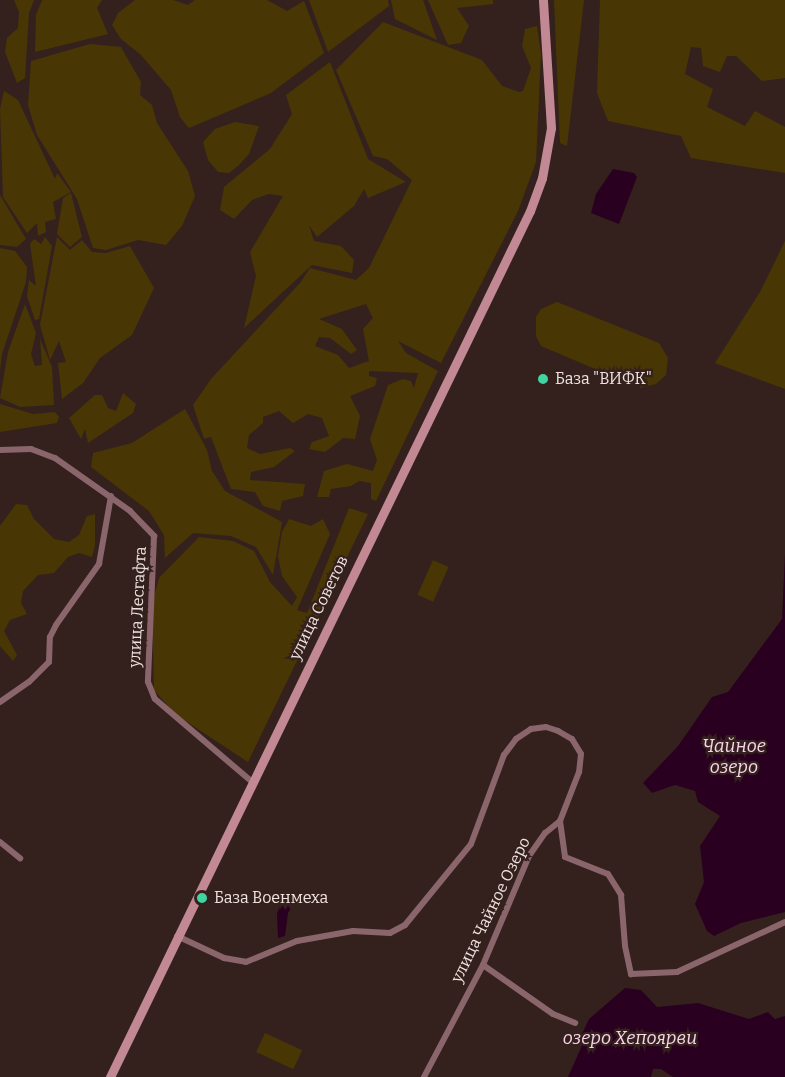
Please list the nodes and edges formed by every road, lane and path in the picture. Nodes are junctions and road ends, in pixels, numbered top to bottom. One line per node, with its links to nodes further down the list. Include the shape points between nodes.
1 (543, 0): 5 (main road, улица Советов, via 551,82 549,149 530,211)
2 (0, 450): 3 (street, улица Лесгафта, via 31,449 55,458)
3 (111, 496): 4 (street, via 99,564 65,608 50,637 49,662 30,682); 5 (street, улица Лесгафта, via 154,536 147,660 155,699)
4 (0, 702)
5 (251, 781): 10 (main road, улица Советов)
6 (560, 821): 9 (street, via 565,857 608,874 621,895 631,974 677,972); 10 (street, via 579,772 581,754 572,740 558,731 546,727 531,729 516,739 504,755 471,844 405,926 390,933 353,931 306,939 246,962 224,958); 11 (street, улица Чайное Озеро, via 535,845)
7 (0, 843): 8 (street)
8 (20, 858)
9 (785, 922)
10 (177, 936): 13 (main road, улица Советов)
11 (483, 965): 12 (street, via 553,1014); 14 (street, улица Чайное Озеро)
12 (575, 1023)
13 (110, 1077)
14 (424, 1077)

